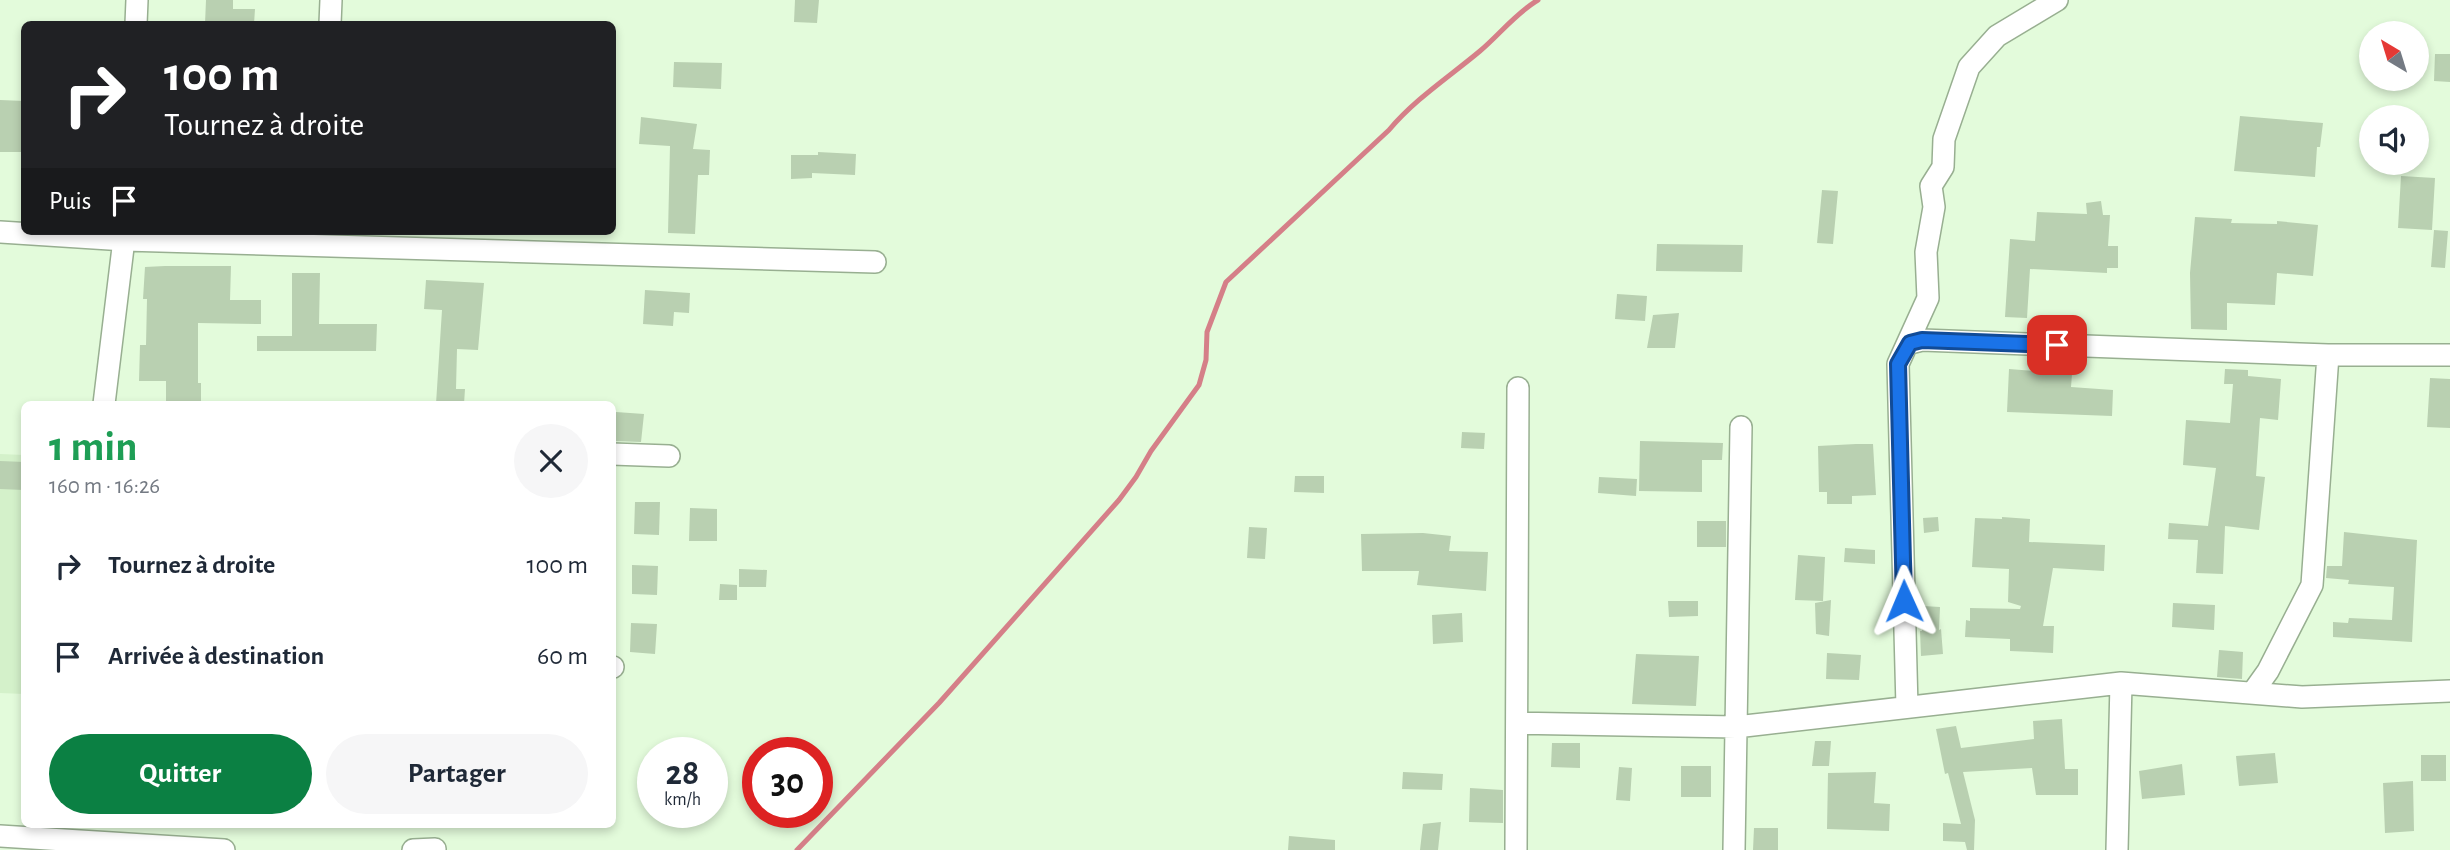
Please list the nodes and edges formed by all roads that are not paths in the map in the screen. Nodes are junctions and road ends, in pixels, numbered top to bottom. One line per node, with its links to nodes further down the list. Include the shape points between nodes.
1 (137, 0): 4 (street)
2 (331, 0): 5 (street)
3 (2057, 0): 11 (street, via 1997,36 1969,67 1944,139 1943,167 1931,186 1934,207 1926,252 1928,298)
4 (136, 21)
5 (330, 21)
6 (0, 232): 7 (street)
7 (21, 233)
8 (125, 235): 9 (street); 15 (street)
9 (322, 238): 10 (street)
10 (874, 262)
11 (1910, 343): 12 (street); 22 (street, via 1898,364)
12 (2328, 355): 13 (street); 21 (street, via 2312,585)
13 (2450, 355)
14 (1518, 388): 23 (street)
15 (104, 401)
16 (1741, 427): 24 (street)
17 (616, 454): 18 (street)
18 (669, 456)
19 (2121, 683): 21 (street); 22 (street); 32 (street)
20 (2450, 691): 21 (street, via 2302,697)
21 (2253, 692)
22 (1907, 707): 24 (street)
23 (1517, 723): 24 (street); 30 (street)
24 (1736, 727): 31 (street)
25 (0, 836): 26 (street)
26 (76, 838): 28 (street)
27 (435, 849): 29 (street)
28 (224, 850)
29 (413, 850)
30 (1517, 850)
31 (1734, 850)
32 (2117, 850)

